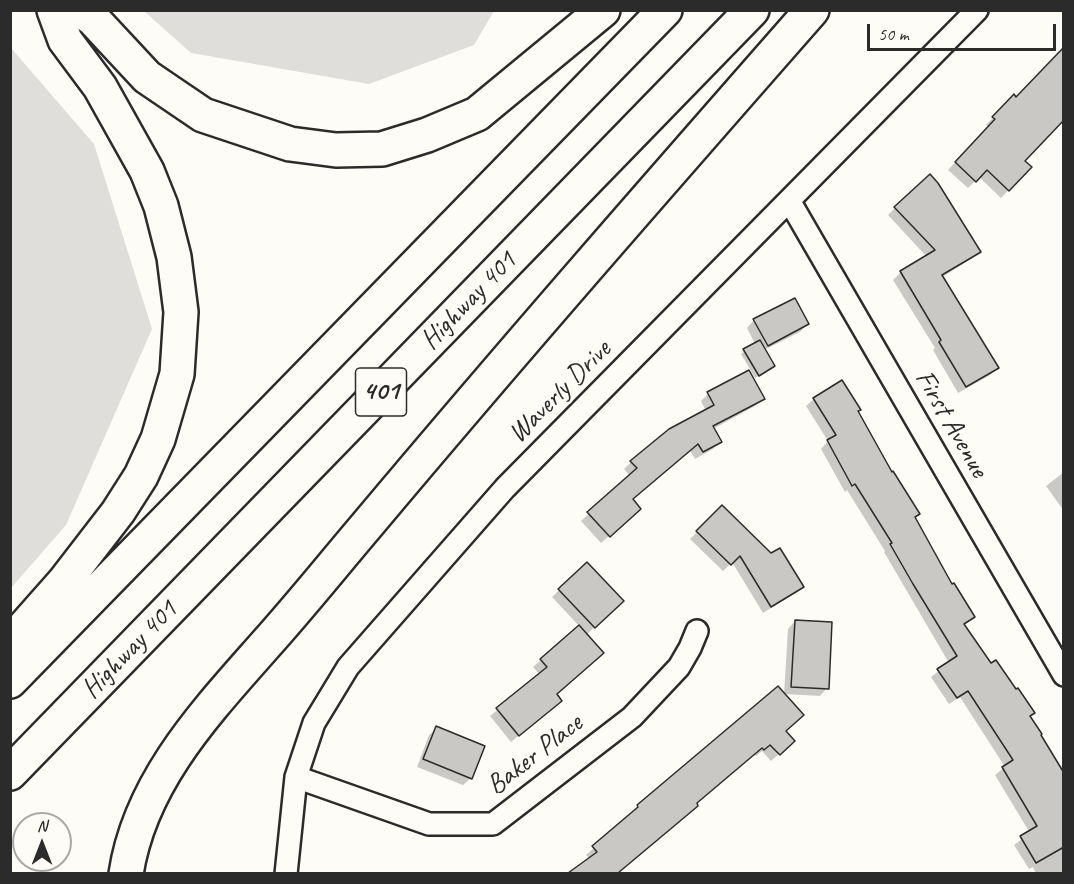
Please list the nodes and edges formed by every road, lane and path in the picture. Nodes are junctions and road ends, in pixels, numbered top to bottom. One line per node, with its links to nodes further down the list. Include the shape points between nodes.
1 (54, 10): 10 (highway, via 65,40 100,87 147,171 161,206 174,257 181,312 177,374 158,439 141,476 64,582)
2 (81, 10): 3 (highway, via 147,76 203,115 290,144 336,150 382,149 477,114)
3 (603, 10)
4 (665, 10): 12 (highway, 401)
5 (752, 10): 13 (highway, Highway 401 / 401)
6 (812, 10): 15 (highway, via 511,353 212,704 146,804)
7 (977, 10): 8 (street, Waverly Drive)
8 (790, 202): 11 (street, First Avenue); 14 (street, Waverly Drive, via 505,488 348,667 315,723)
9 (697, 631): 14 (street, Baker Place, via 679,667 632,717 493,824 429,824)
10 (10, 643)
11 (1064, 675)
12 (10, 681)
13 (10, 773)
14 (296, 777): 16 (street, Waverly Drive)
15 (126, 873)
16 (286, 873)

